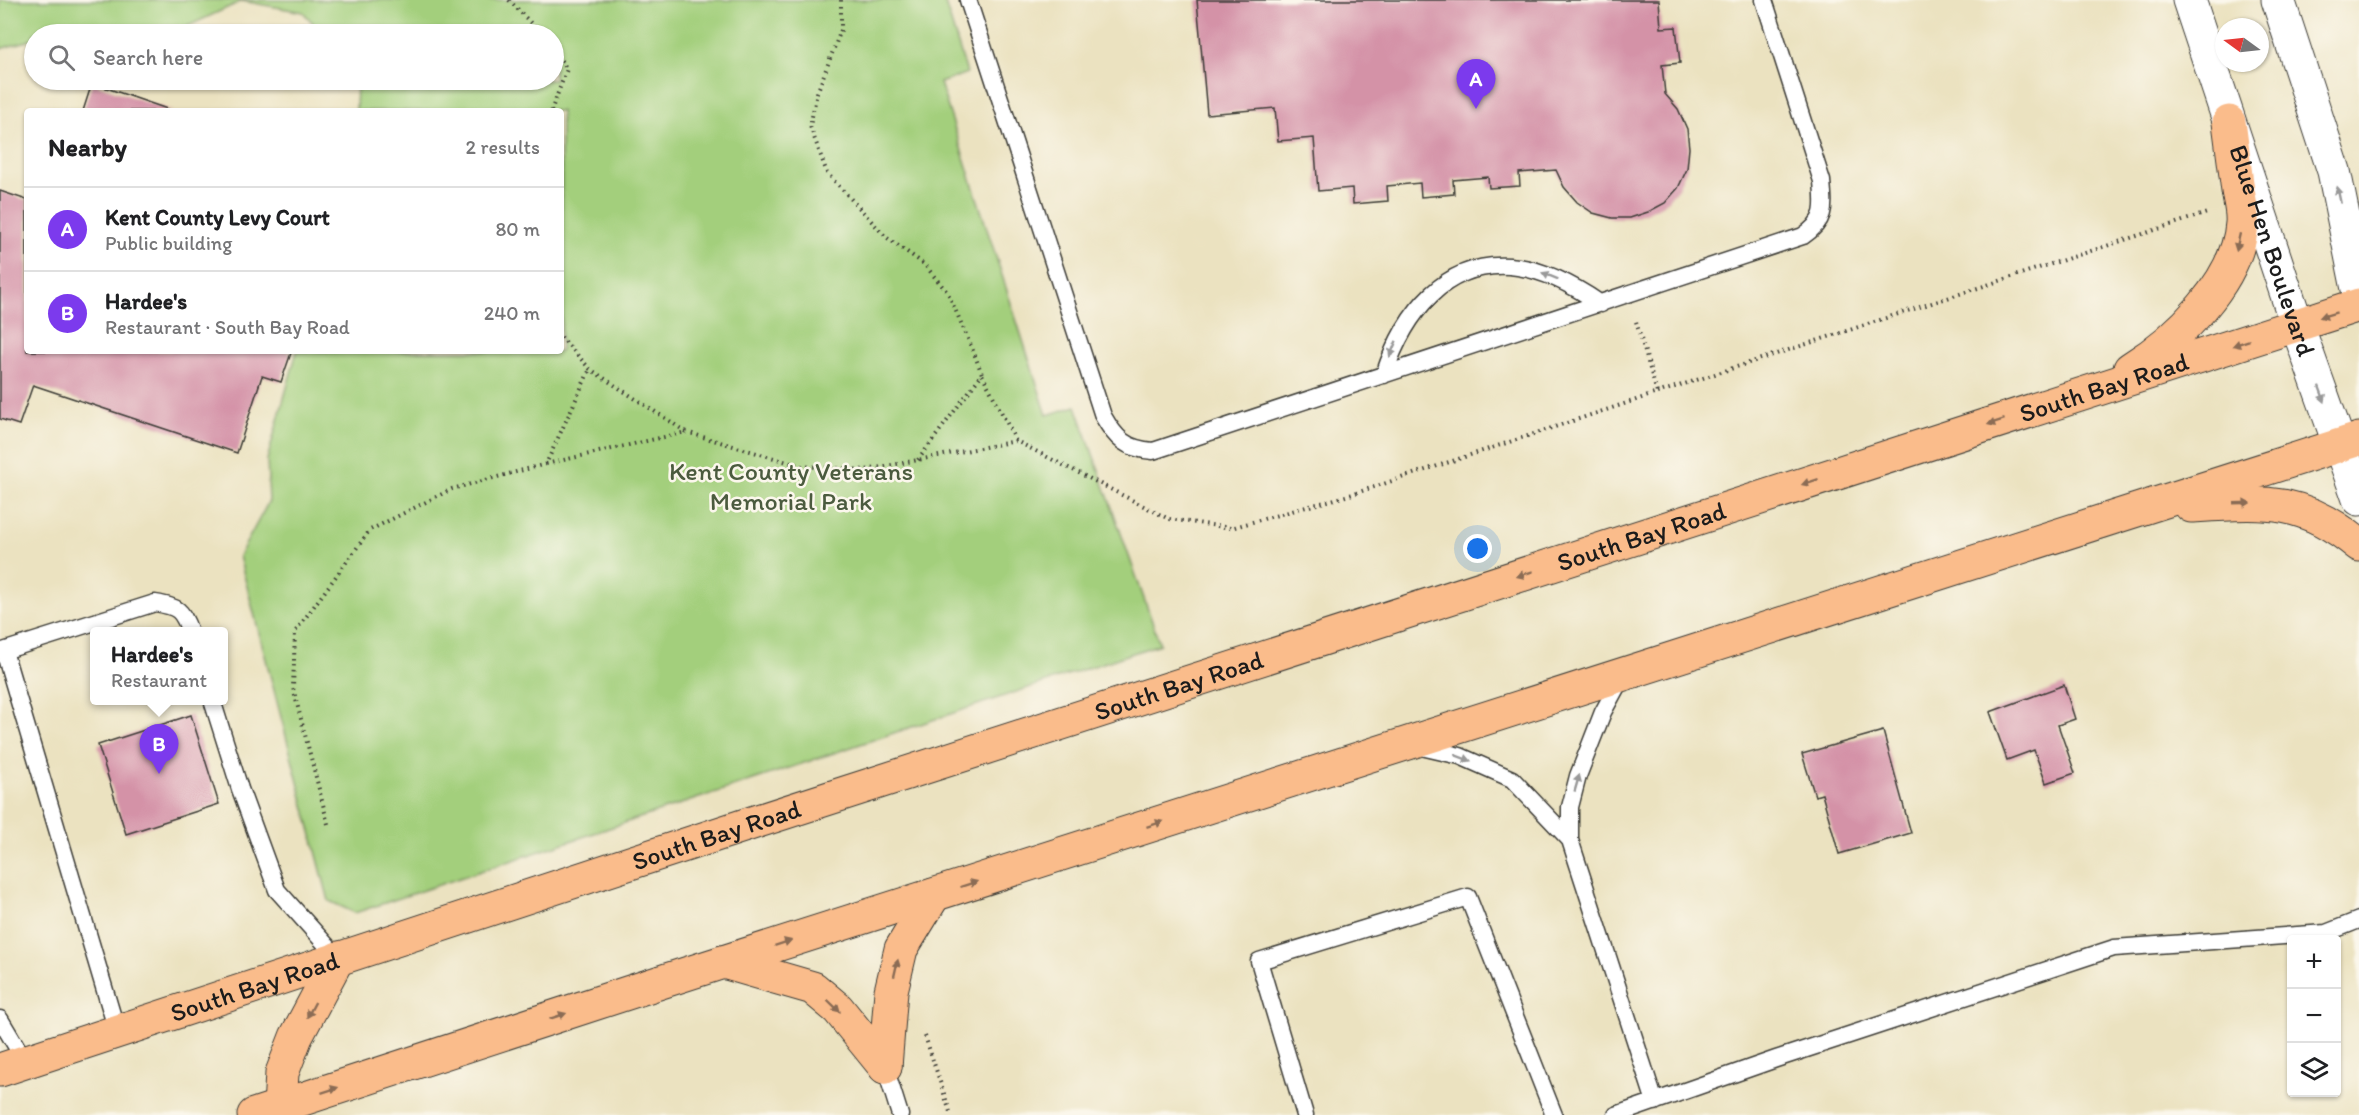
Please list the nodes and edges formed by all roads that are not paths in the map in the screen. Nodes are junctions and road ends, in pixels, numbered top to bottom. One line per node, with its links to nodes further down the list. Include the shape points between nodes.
1 (968, 0): 10 (lane, via 1103,416 1114,435 1140,450 1153,451)
2 (1764, 0): 7 (lane, via 1822,182 1821,219 1803,236)
3 (2189, 0): 5 (street, Blue Hen Boulevard)
4 (2278, 0): 6 (street, one-way to 4, via 2334,171)
5 (2229, 122): 9 (street, Blue Hen Boulevard); 11 (highway, one-way to 11, via 2242,221 2232,263 2214,292 2181,329 2149,358)
6 (2359, 294)
7 (1601, 304): 10 (lane); 10 (lane, one-way to 10, via 1544,273 1519,267 1472,270 1450,280 1415,310 1393,349)
8 (2359, 305): 9 (highway, South Bay Road, one-way to 9)
9 (2297, 324): 11 (highway, South Bay Road, one-way to 11); 12 (street, Blue Hen Boulevard, one-way to 12)
10 (1384, 375)
11 (2101, 388): 24 (highway, South Bay Road, one-way to 24)
12 (2350, 442): 13 (street, Blue Hen Boulevard); 14 (highway)
13 (2359, 499)
14 (2142, 509): 15 (highway, one-way to 15, via 2247,503 2294,507 2340,529); 18 (highway)
15 (2359, 545)
16 (188, 627): 17 (lane, via 175,607 155,603)
17 (2, 651): 27 (lane)
18 (1623, 675): 20 (highway); 21 (lane, one-way to 18, via 1570,807 1578,776 1603,712)
19 (214, 705): 24 (lane, via 277,890)
20 (1407, 744): 21 (lane, one-way to 21, via 1460,756 1512,779); 22 (highway, one-way to 20)
21 (1570, 840): 30 (lane)
22 (934, 895): 25 (highway, one-way to 22); 29 (highway, one-way to 22, via 891,991 901,949)
23 (2359, 920): 30 (lane, via 2326,933 2114,948)
24 (338, 958): 27 (highway, South Bay Road); 31 (highway, one-way to 31, via 296,1037)
25 (723, 962): 29 (highway, one-way to 29, via 813,988 838,1009); 31 (highway, one-way to 25)
26 (0, 1019): 28 (lane)
27 (117, 1031): 28 (highway, South Bay Road)
28 (13, 1066)
29 (885, 1067): 32 (lane)
30 (1655, 1102): 35 (lane)
31 (273, 1112)
32 (900, 1115)
33 (1305, 1115): 34 (lane, via 1259,961 1468,897)
34 (1554, 1115)
35 (1617, 1115)

